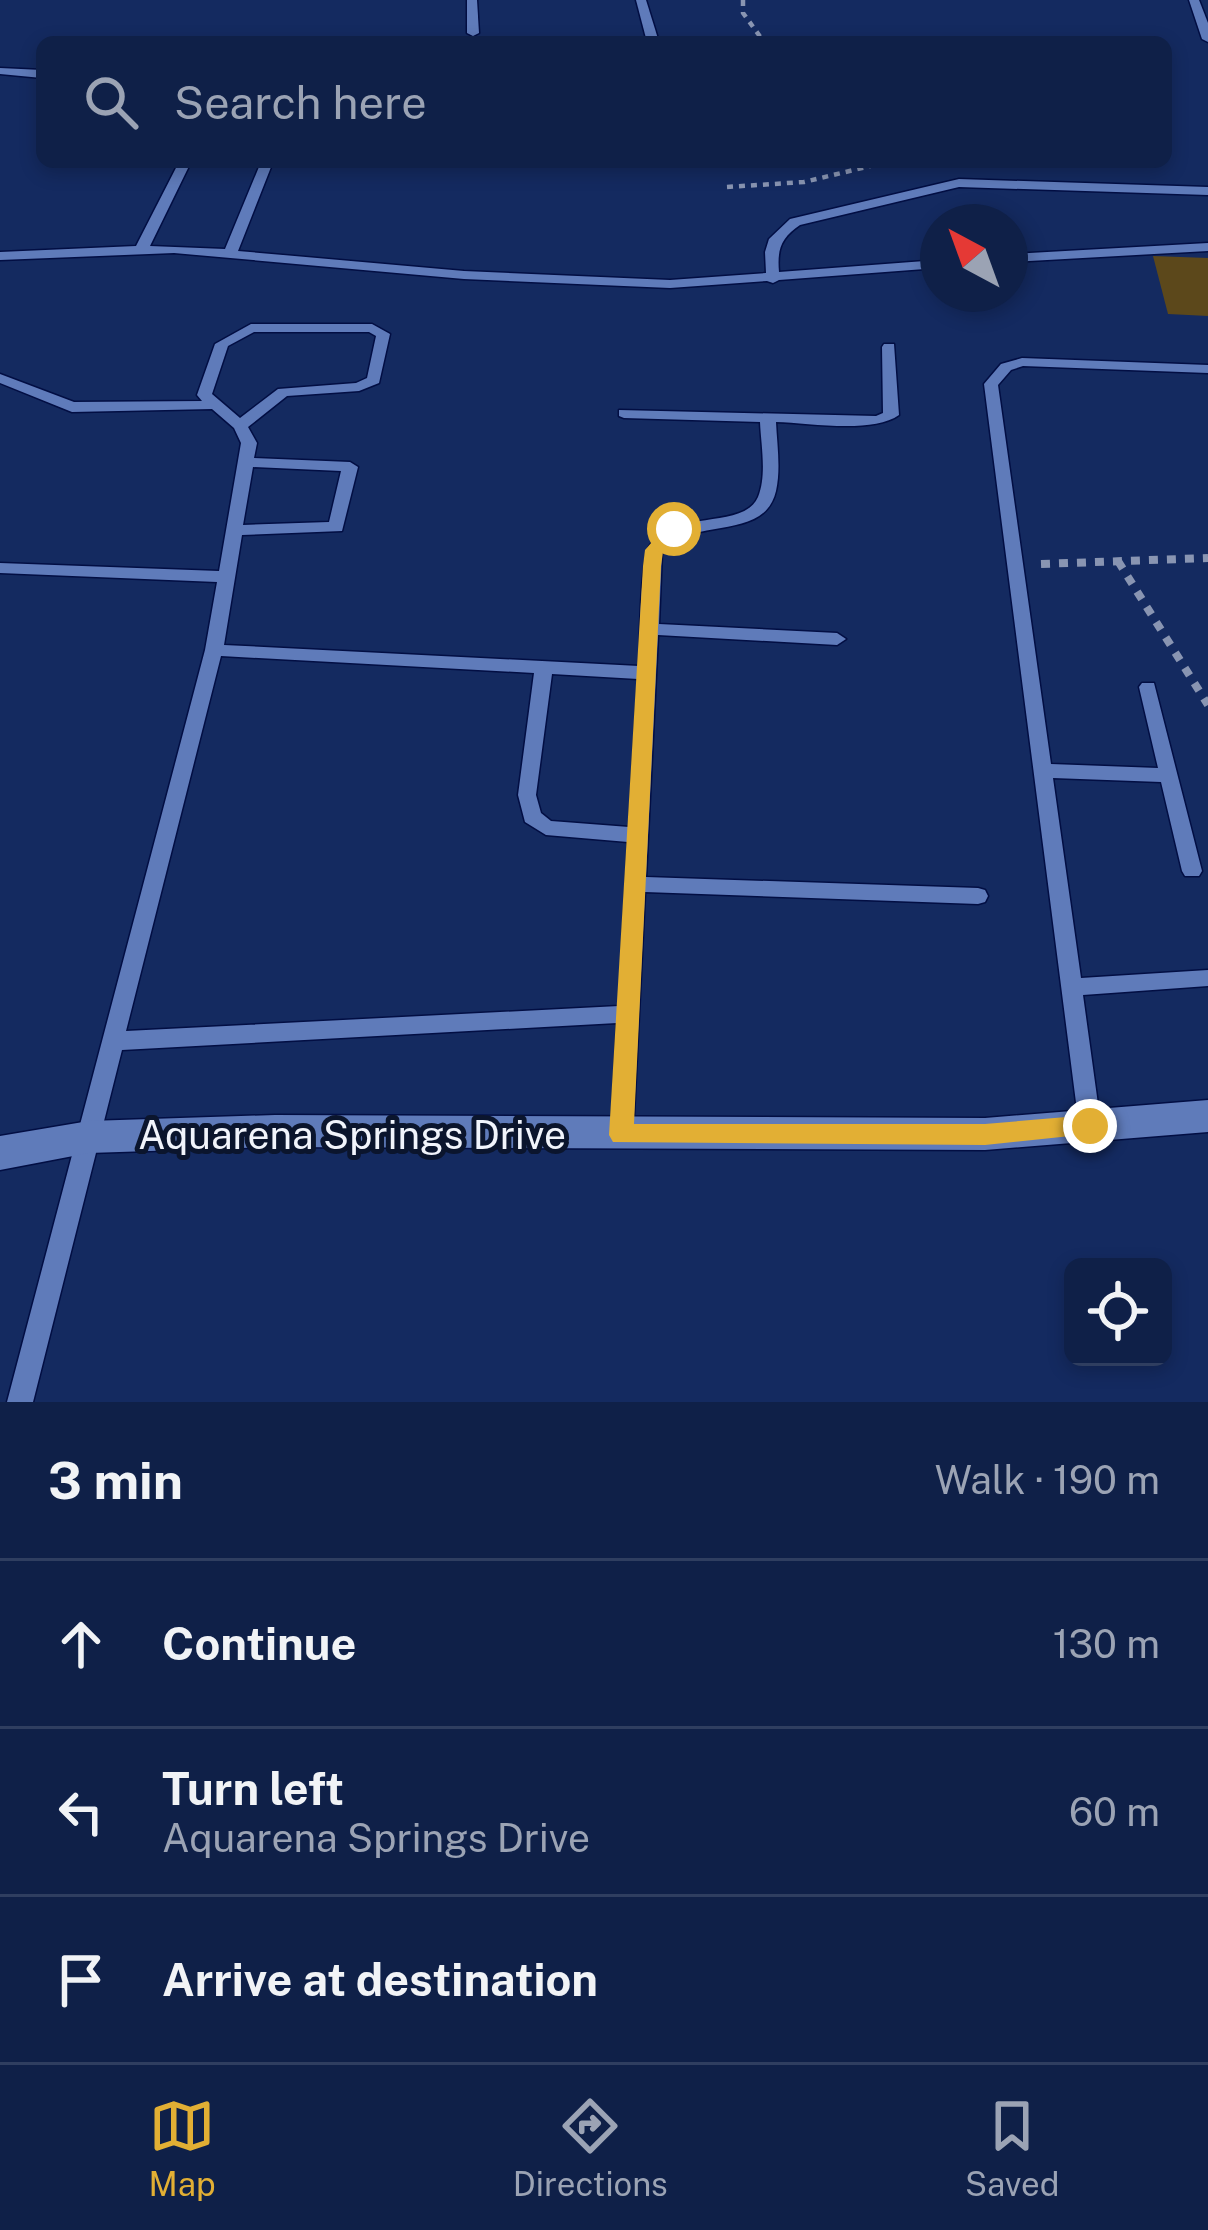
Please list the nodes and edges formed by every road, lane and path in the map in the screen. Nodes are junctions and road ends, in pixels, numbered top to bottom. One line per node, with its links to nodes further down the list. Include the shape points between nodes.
1 (472, 0): 5 (lane)
2 (641, 0): 6 (lane)
3 (743, 0): 7 (path)
4 (1194, 0): 8 (lane)
5 (473, 33)
6 (651, 36)
7 (760, 36)
8 (1208, 39)
9 (0, 71): 10 (lane)
10 (36, 74)
11 (181, 168): 17 (lane)
12 (265, 168): 18 (lane)
13 (862, 168): 14 (path)
14 (728, 187)
15 (1208, 191): 22 (lane, via 944,184 795,222 771,245)
16 (1208, 248): 20 (lane)
17 (141, 250): 18 (lane); 19 (lane)
18 (230, 253): 22 (lane, via 507,277)
19 (0, 256)
20 (1028, 257)
21 (920, 266): 22 (lane)
22 (773, 279)
23 (890, 347): 28 (lane, via 892,415)
24 (1208, 369): 34 (lane, via 1043,361 998,374 991,384)
25 (0, 378): 26 (lane, via 72,407)
26 (211, 405): 29 (lane); 29 (lane, via 204,395 222,344 251,328 382,334 374,380 283,392)
27 (625, 413): 28 (lane)
28 (768, 419): 37 (lane, via 762,505 751,516 674,529 661,539)
29 (240, 426): 30 (lane, via 249,443)
30 (246, 462): 31 (lane); 31 (lane, via 350,467 337,527)
31 (234, 530): 36 (lane)
32 (1208, 557): 33 (path)
33 (1118, 561): 34 (path); 43 (path)
34 (1016, 566): 44 (lane)
35 (0, 568): 36 (lane)
36 (226, 577): 39 (lane)
37 (649, 629): 38 (lane); 41 (lane)
38 (837, 638)
39 (214, 650): 40 (lane); 53 (lane)
40 (544, 667): 41 (lane); 46 (lane, via 527,795 532,817 546,828)
41 (646, 673): 46 (lane)
42 (1148, 687): 45 (lane)
43 (1208, 706)
44 (1043, 771): 45 (lane); 51 (lane)
45 (1170, 775): 47 (lane)
46 (638, 835): 48 (lane)
47 (1192, 871)
48 (635, 884): 49 (lane); 52 (lane)
49 (978, 896)
50 (1208, 978): 51 (lane)
51 (1072, 988): 55 (lane)
52 (628, 1014): 53 (lane); 56 (lane)
53 (112, 1042): 57 (lane)
54 (1208, 1116): 55 (street, Aquarena Springs Drive)
55 (1090, 1126): 56 (street, Aquarena Springs Drive)
56 (622, 1135): 57 (street, Aquarena Springs Drive)
57 (89, 1137): 58 (street, Aquarena Springs Drive); 59 (lane)
58 (0, 1154)
59 (20, 1402)

